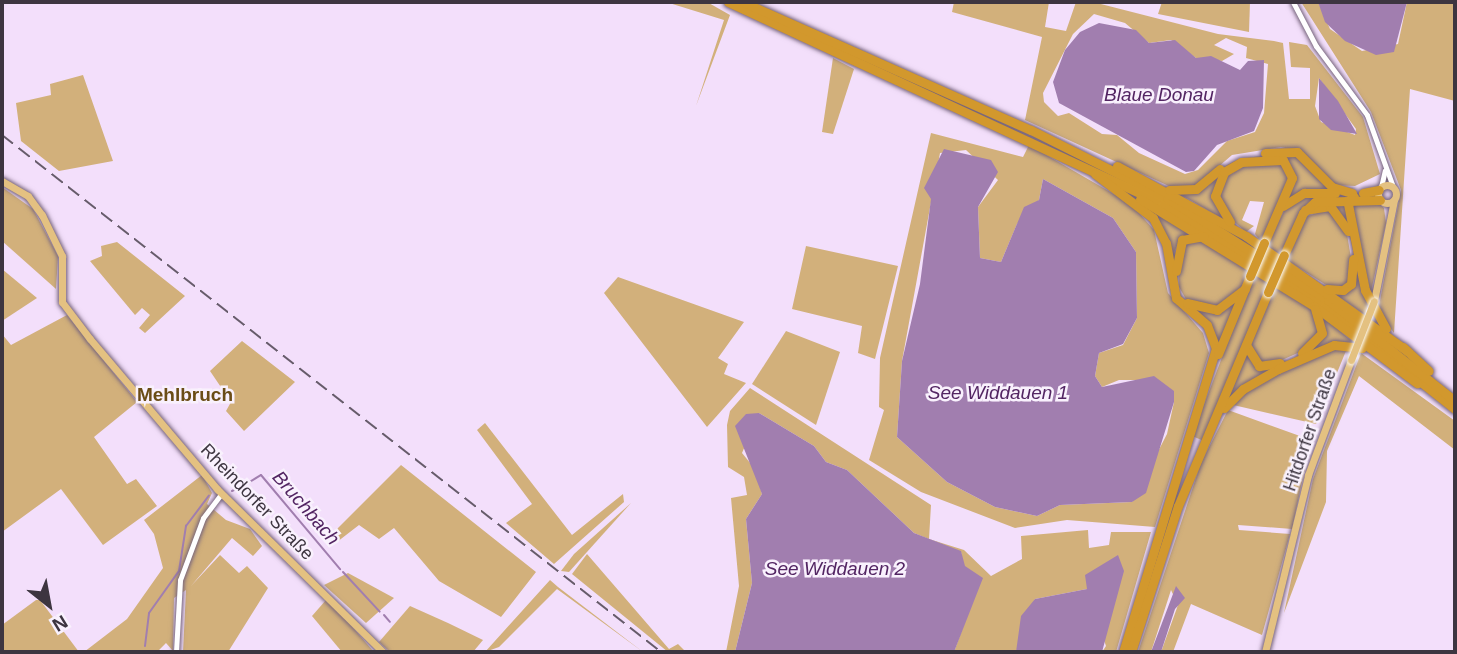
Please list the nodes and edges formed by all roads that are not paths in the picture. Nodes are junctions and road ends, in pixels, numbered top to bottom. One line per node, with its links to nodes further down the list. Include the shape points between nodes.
1 (729, 2): 4 (highway)
2 (743, 2): 4 (highway)
3 (1293, 2): 5 (street, via 1308,35 1367,115)
4 (1030, 134): 8 (highway); 9 (highway); 25 (highway, via 1156,192 1254,250); 26 (highway, via 1253,257 1371,340)
5 (1385, 166): 7 (street); 11 (street, Hitdorfer Straße)
6 (2, 181): 28 (main road, Rheindorfer Straße, via 35,203 63,262 60,293 65,307)
7 (1393, 187): 11 (main road); 12 (main road, Hitdorfer Straße)
8 (1120, 189): 16 (highway); 24 (highway, via 1153,218 1166,243 1176,298 1212,333 1216,348)
9 (1163, 189): 10 (highway, via 1196,189 1234,160 1288,150 1305,156 1332,187); 17 (highway)
10 (1353, 195): 11 (highway); 13 (highway, via 1320,200); 14 (highway, via 1304,193); 22 (highway, via 1348,204 1368,301 1381,324)
11 (1381, 195): 12 (main road); 15 (main road, Hitdorfer Straße)
12 (1394, 200): 15 (main road, Hitdorfer Straße)
13 (1305, 210): 18 (highway, via 1330,206 1348,230 1354,279 1343,290); 21 (highway, bridge)
14 (1278, 213): 17 (highway, via 1292,178 1283,160 1269,157 1228,168 1217,182 1217,203); 19 (highway, bridge)
15 (1389, 220): 33 (main road, Hitdorfer Straße, bridge, via 1374,301 1308,475)
16 (1205, 236): 19 (highway, via 1188,236 1178,247 1176,278 1182,297 1194,308 1213,311); 20 (highway)
17 (1246, 236): 18 (highway)
18 (1322, 288): 22 (highway)
19 (1245, 289): 24 (highway)
20 (1314, 306): 21 (highway, via 1322,333 1308,351 1267,367 1253,362); 23 (highway)
21 (1246, 345): 27 (highway)
22 (1407, 351): 25 (highway)
23 (1388, 362): 26 (highway); 27 (highway, via 1353,344 1334,345 1253,381)
24 (1207, 382): 31 (highway)
25 (1455, 398)
26 (1455, 410)
27 (1216, 421): 32 (highway, via 1171,526)
28 (222, 493): 29 (street, via 203,518 180,580); 30 (main road, Rheindorfer Straße)
29 (176, 652)
30 (383, 652)
31 (1123, 652)
32 (1131, 652)
33 (1265, 652)

